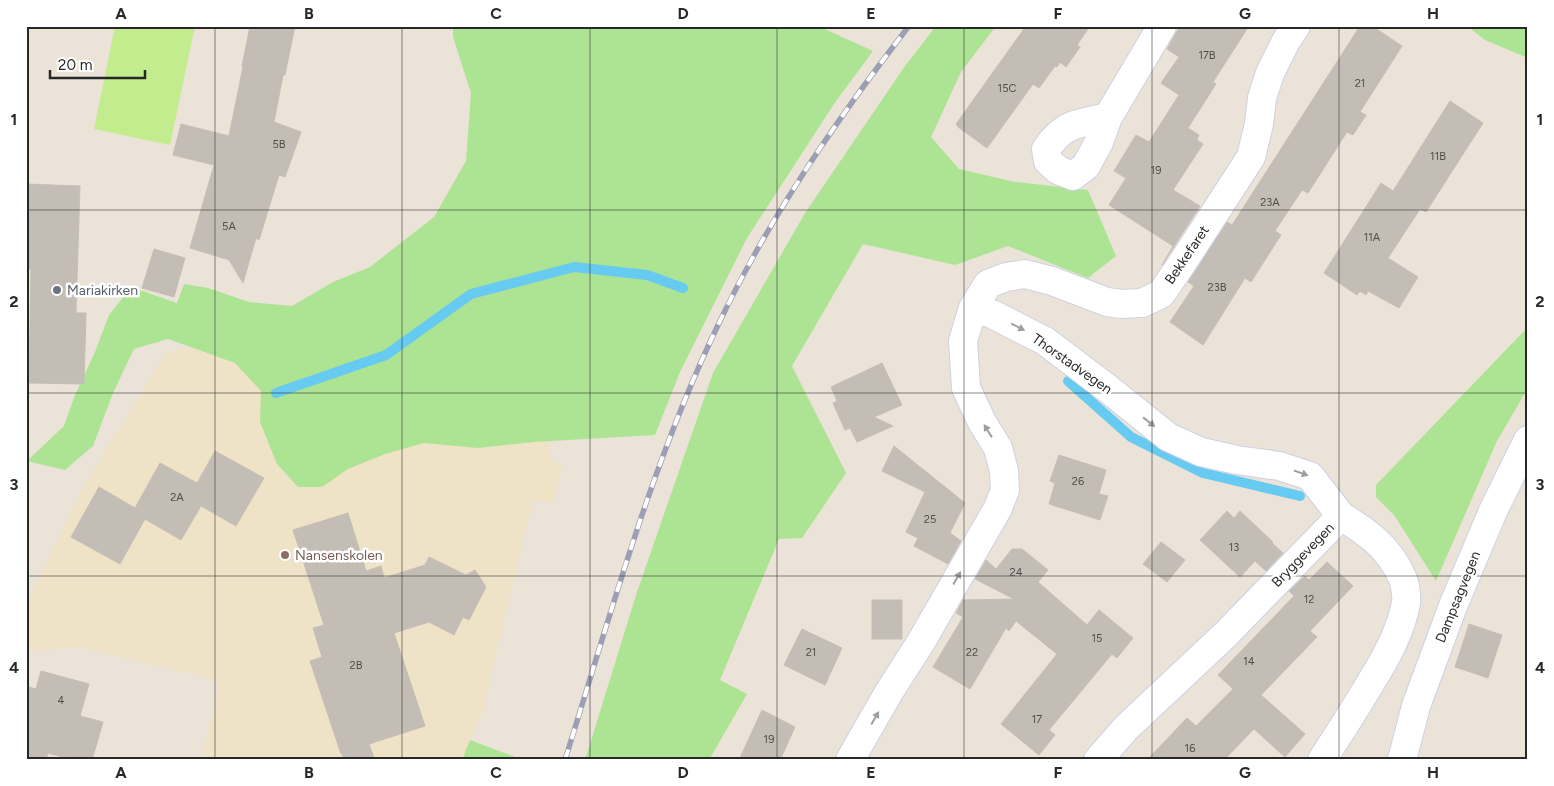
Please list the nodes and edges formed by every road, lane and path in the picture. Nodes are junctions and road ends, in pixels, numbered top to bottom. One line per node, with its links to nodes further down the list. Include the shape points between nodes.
1 (1162, 26): 3 (street)
2 (1296, 26): 4 (street, Bekkefaret, via 1270,73 1251,157 1161,294 1142,303 1107,302 1024,274 988,284)
3 (1108, 117)
4 (973, 308): 6 (street, Thorstadvegen, one-way to 6, via 992,314 1045,342 1168,437 1201,452 1279,466 1310,476); 7 (street, one-way to 4, via 922,642 1005,490 998,448 966,388 963,341)
5 (1528, 440): 10 (street, Dampsagvegen, via 1493,511 1453,606 1416,706)
6 (1341, 516): 8 (street, Bryggevegen, via 1224,636 1126,728); 9 (street, Bryggevegen, via 1370,534 1387,551 1402,577 1407,600 1400,627 1384,661)
7 (850, 760)
8 (1098, 760)
9 (1322, 760)
10 (1402, 760)

